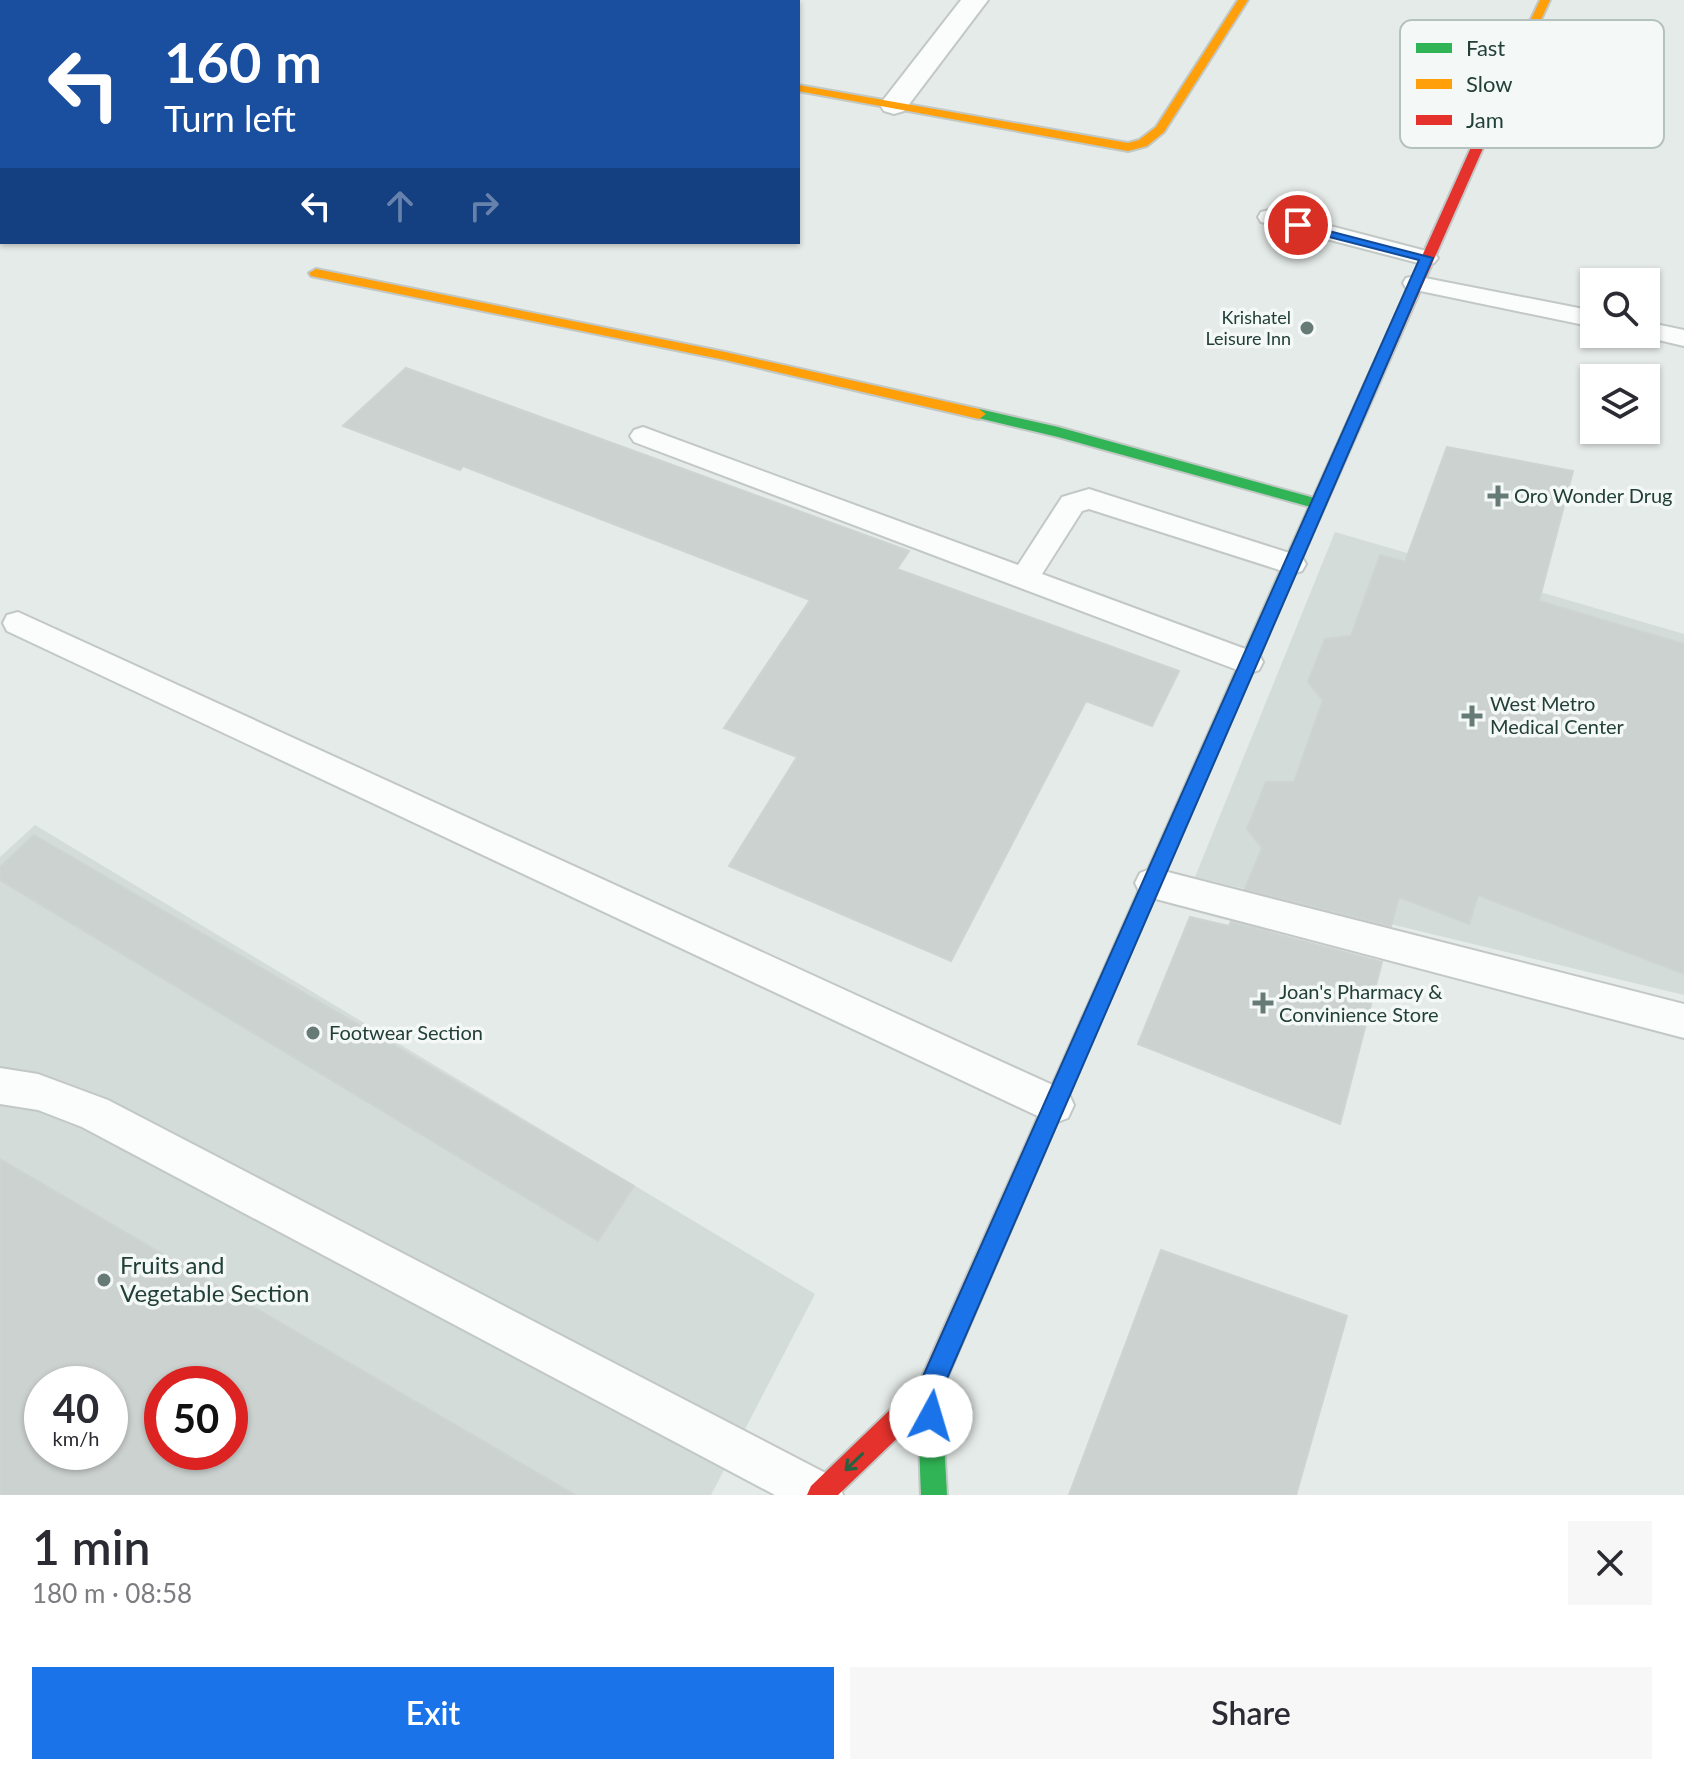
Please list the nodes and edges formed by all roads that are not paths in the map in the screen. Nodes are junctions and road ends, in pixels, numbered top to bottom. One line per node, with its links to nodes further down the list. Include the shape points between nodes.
1 (975, 0): 6 (street)
2 (1243, 0): 6 (main road, via 1160,129 1136,147)
3 (1545, 0): 4 (main road)
4 (1536, 20)
5 (800, 88): 6 (main road)
6 (894, 105)
7 (1477, 148): 9 (main road)
8 (1269, 217): 9 (lane)
9 (1426, 258): 11 (main road)
10 (316, 273): 16 (main road, via 725,356 1058,432)
11 (1415, 283): 12 (lane); 16 (main road)
12 (1580, 316)
13 (1660, 333): 14 (lane)
14 (1684, 338)
15 (643, 436): 18 (lane)
16 (1318, 504): 17 (main road)
17 (1292, 564): 18 (lane, via 1089,499 1072,504); 20 (main road)
18 (1023, 580): 20 (lane)
19 (18, 623): 24 (lane)
20 (1248, 662): 21 (main road)
21 (1152, 883): 22 (lane); 24 (main road)
22 (1684, 1021)
23 (0, 1086): 26 (lane, via 38,1092 94,1113)
24 (1055, 1105): 25 (main road)
25 (929, 1390): 26 (main road, one-way to 26); 27 (main road)
26 (820, 1495)
27 (934, 1495)

